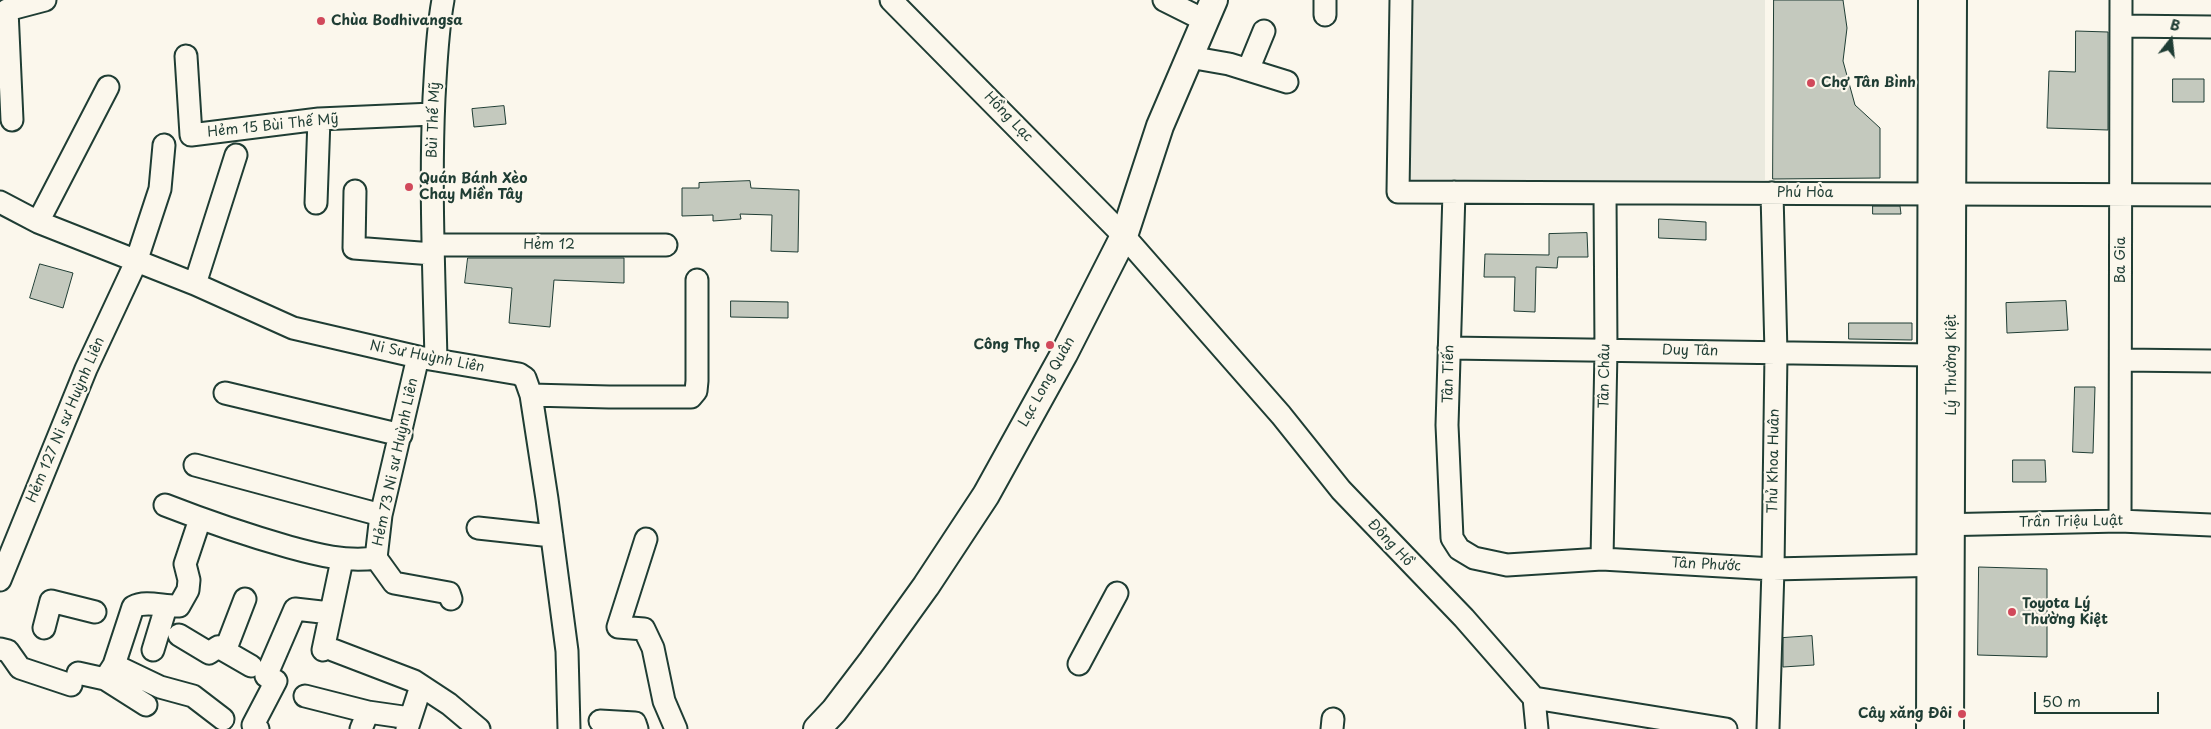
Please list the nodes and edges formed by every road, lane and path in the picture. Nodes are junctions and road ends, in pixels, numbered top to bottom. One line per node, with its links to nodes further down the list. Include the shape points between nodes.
1 (45, 0): 20 (street, via 7,10)
2 (443, 0): 18 (street, Bùi Thế Mỹ)
3 (891, 0): 33 (street, Hồng Lạc)
4 (1164, 0): 9 (street)
5 (1398, 0): 24 (street, Phú Hòa, via 1398,192)
6 (1932, 0): 27 (main road, Lý Thường Kiệt)
7 (1953, 0): 27 (main road, Lý Thường Kiệt)
8 (2121, 0): 10 (street, Ba Gia)
9 (1209, 10): 14 (main road, Lạc Long Quân)
10 (2121, 26): 11 (street); 28 (street, Ba Gia)
11 (2211, 27)
12 (1264, 31): 15 (street)
13 (186, 56): 19 (street, Hẻm 15 Bùi Thế Mỹ, via 191,134)
14 (1189, 57): 15 (street); 33 (main road, Lạc Long Quân, via 1160,126)
15 (1248, 70): 16 (street)
16 (1286, 82)
17 (108, 86): 32 (street)
18 (433, 114): 19 (street, Hẻm 15 Bùi Thế Mỹ); 35 (street, Bùi Thế Mỹ)
19 (319, 119): 31 (street)
20 (12, 120)
21 (164, 145): 36 (street, Hẻm 127 Ni sư Huỳnh Liên, via 160,189)
22 (236, 155): 38 (street)
23 (354, 191): 35 (street, Hẻm 12, via 354,248)
24 (1454, 192): 25 (street, Phú Hòa); 39 (street, Tân Tiến)
25 (1605, 193): 26 (street, Phú Hòa); 40 (street, Tân Châu)
26 (1772, 193): 27 (street, Phú Hòa); 41 (street, Thủ Khoa Huân)
27 (1942, 194): 28 (street, Phú Hòa); 42 (main road, Lý Thường Kiệt); 54 (main road, Lý Thường Kiệt)
28 (2121, 194): 29 (street, Phú Hòa); 44 (street, Ba Gia)
29 (2211, 195)
30 (0, 202): 32 (street, Ni Sư Huỳnh Liên)
31 (316, 203)
32 (38, 222): 36 (street, Ni Sư Huỳnh Liên)
33 (1124, 236): 82 (street, Đông Hồ, via 1281,415 1341,490 1464,618); 93 (main road, Lạc Long Quân, via 1064,354 986,495 872,661)
34 (666, 246): 35 (street, Hẻm 12)
35 (433, 250): 43 (street, Bùi Thế Mỹ)
36 (136, 262): 38 (street, Ni Sư Huỳnh Liên); 65 (street, Hẻm 127 Ni sư Huỳnh Liên, via 86,369)
37 (697, 280): 47 (street, via 697,381 696,391 691,397)
38 (195, 284): 43 (street, Ni Sư Huỳnh Liên, via 292,328)
39 (1449, 348): 40 (street, Duy Tân); 59 (street, Tân Tiến, via 1447,425 1452,538)
40 (1606, 350): 41 (street, Duy Tân); 61 (street, Tân Châu)
41 (1776, 353): 42 (street, Duy Tân); 64 (street, Thủ Khoa Huân)
42 (1931, 355): 54 (main road, Lý Thường Kiệt)
43 (427, 358): 47 (street, Ni Sư Huỳnh Liên, via 518,374 528,382); 48 (street, Hẻm 73 Ni sư Huỳnh Liên)
44 (2120, 360): 45 (street); 53 (street, Ba Gia)
45 (2211, 361)
46 (226, 393): 48 (street)
47 (531, 395): 57 (street, Ni Sư Huỳnh Liên)
48 (401, 435): 51 (street, Hẻm 73 Ni sư Huỳnh Liên)
49 (195, 465): 51 (street)
50 (166, 505): 52 (street, Hẻm 73 Ni sư Huỳnh Liên)
51 (381, 515): 60 (street, Hẻm 73 Ni sư Huỳnh Liên)
52 (200, 519): 62 (street, Hẻm 73 Ni sư Huỳnh Liên, via 242,534); 69 (street, via 185,564 188,590 179,606)
53 (2120, 521): 54 (street, Trần Triệu Luật); 55 (street, Trần Triệu Luật)
54 (1941, 525): 63 (main road, Lý Thường Kiệt)
55 (2211, 525)
56 (478, 528): 57 (street)
57 (552, 536): 90 (street, Ni Sư Huỳnh Liên, via 567,651)
58 (646, 539): 92 (street, via 618,626 644,629 653,648 664,701)
59 (1463, 552): 61 (street, Tân Phước, via 1474,558 1507,565)
60 (376, 558): 62 (street, Hẻm 73 Ni sư Huỳnh Liên); 68 (street, via 394,583 448,592)
61 (1602, 559): 64 (street, Tân Phước)
62 (342, 560): 71 (street)
63 (1940, 565): 64 (street, Tân Phước); 97 (main road, Lý Thường Kiệt); 98 (main road, Lý Thường Kiệt)
64 (1773, 569): 96 (street, Thủ Khoa Huân)
65 (0, 580)
66 (1117, 593): 77 (street)
67 (245, 599): 76 (street)
68 (451, 599)
69 (166, 607): 75 (street); 78 (street, via 141,602 133,607)
70 (95, 612): 72 (street, via 51,602)
71 (330, 613): 79 (street, via 295,609); 80 (street, via 328,650)
72 (44, 628)
73 (179, 635): 76 (street, via 209,653 218,648)
74 (0, 649): 78 (street, via 8,651 20,668 75,679)
75 (153, 650)
76 (224, 651): 79 (street)
77 (1079, 664)
78 (110, 672): 83 (street); 84 (street, via 193,696)
79 (264, 675): 88 (street, via 253,725)
80 (421, 686): 87 (street); 89 (street)
81 (305, 696): 85 (street)
82 (1534, 698): 94 (street); 95 (street)
83 (146, 705)
84 (223, 719)
85 (364, 720): 87 (street)
86 (600, 721): 91 (street, via 635,723)
87 (409, 724)
88 (258, 729)
89 (479, 729)
90 (569, 729)
91 (637, 729)
92 (676, 729)
93 (817, 729)
94 (1537, 729)
95 (1726, 729)
96 (1768, 729)
97 (1930, 729)
98 (1950, 729)

